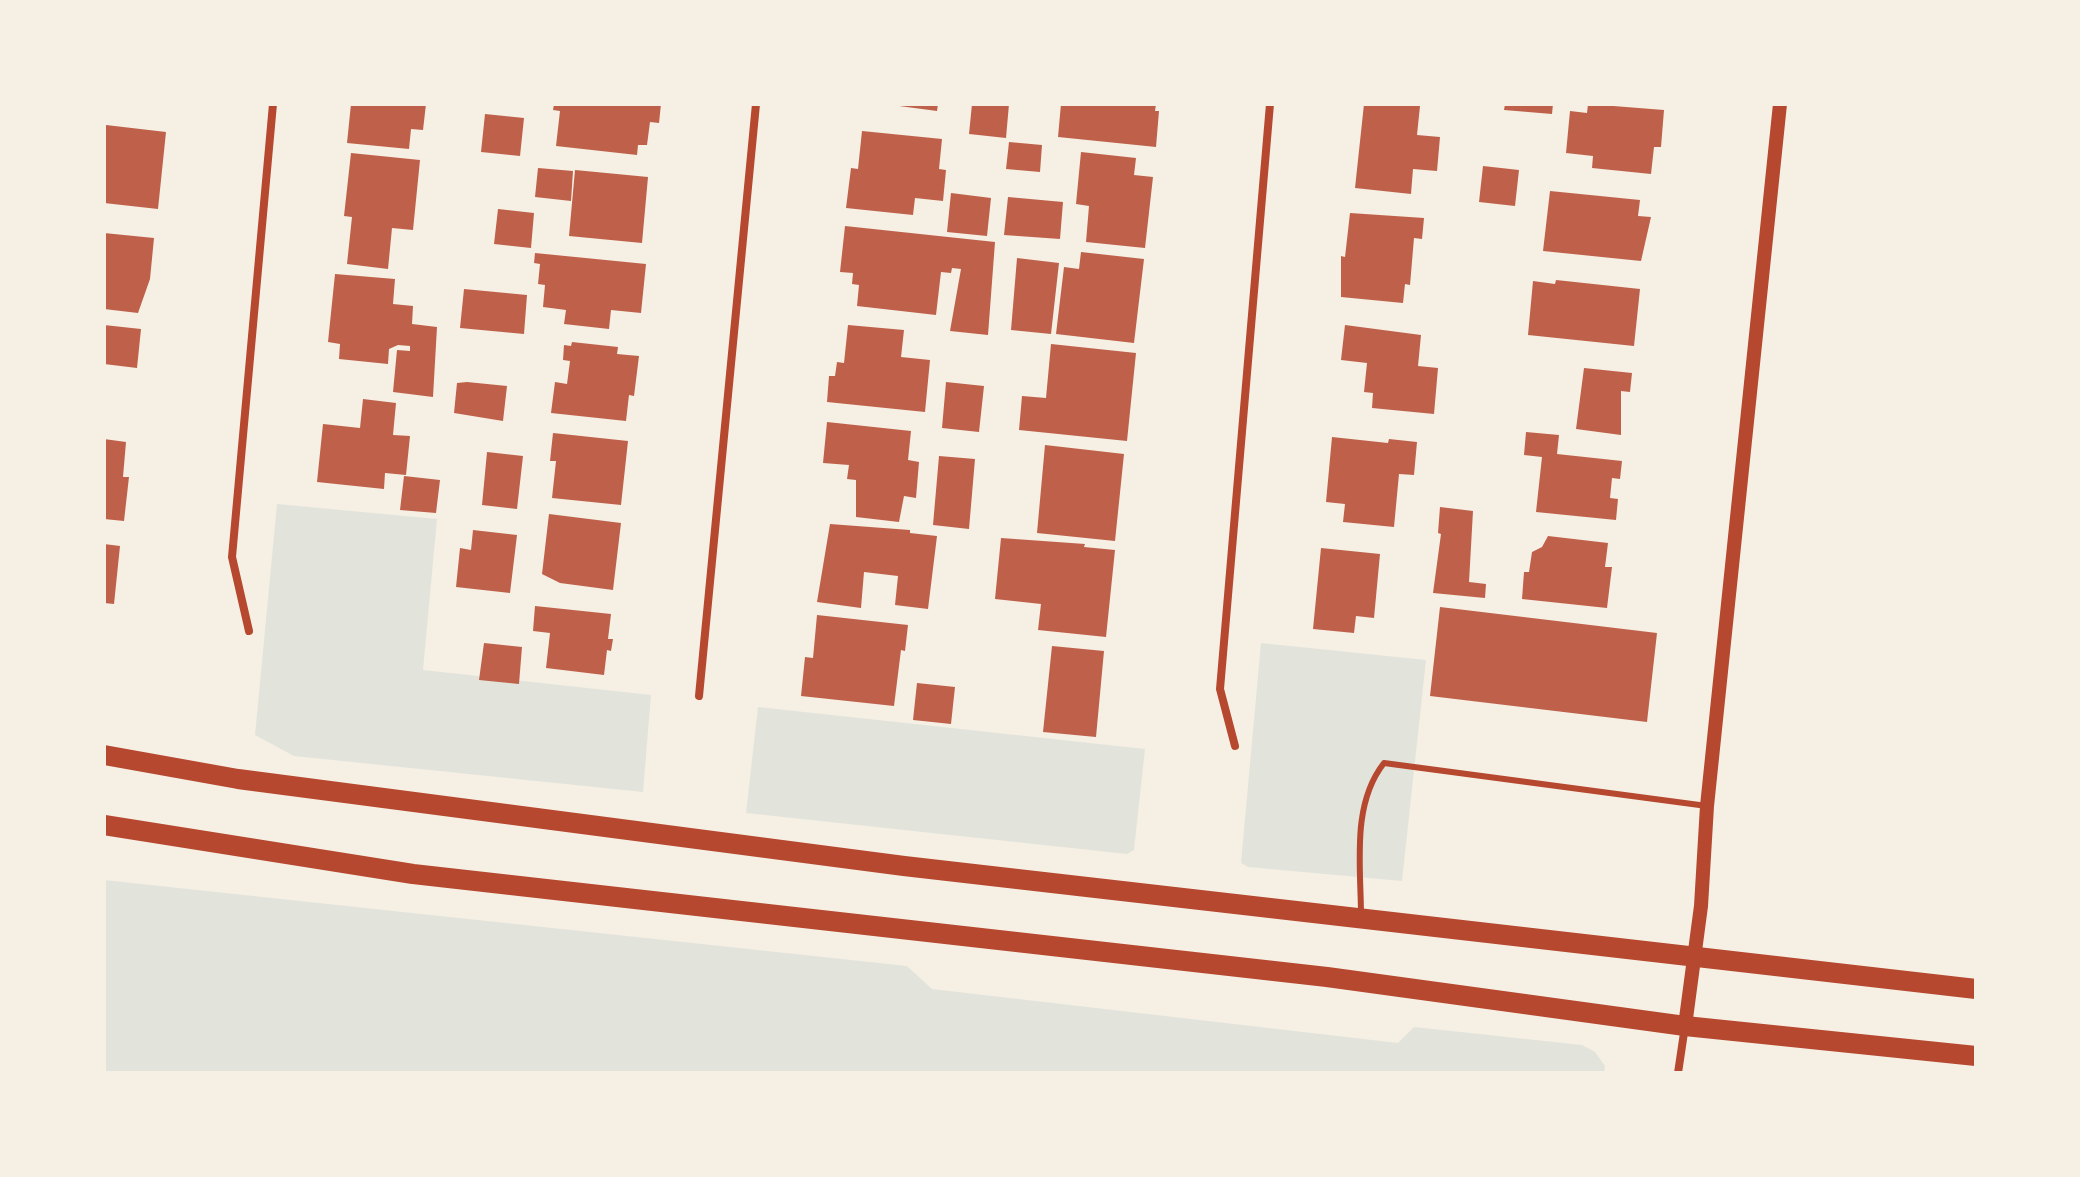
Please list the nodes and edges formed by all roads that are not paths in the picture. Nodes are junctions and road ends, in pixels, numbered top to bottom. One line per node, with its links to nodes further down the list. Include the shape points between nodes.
1 (273, 104): 5 (street, via 232,557)
2 (756, 104): 6 (street)
3 (1270, 104): 7 (street, via 1220,689)
4 (1780, 104): 9 (street)
5 (249, 631)
6 (699, 696)
7 (1235, 746)
8 (104, 755): 11 (main road, via 254,781 904,866)
9 (1707, 806): 11 (lane, via 1384,763 1370,781 1361,822); 12 (street)
10 (104, 825): 14 (main road, via 413,874 1327,977)
11 (1361, 916): 12 (main road)
12 (1694, 955): 13 (main road); 14 (street)
13 (1976, 989)
14 (1685, 1026): 15 (main road); 16 (street)
15 (1976, 1056)
16 (1678, 1073)

